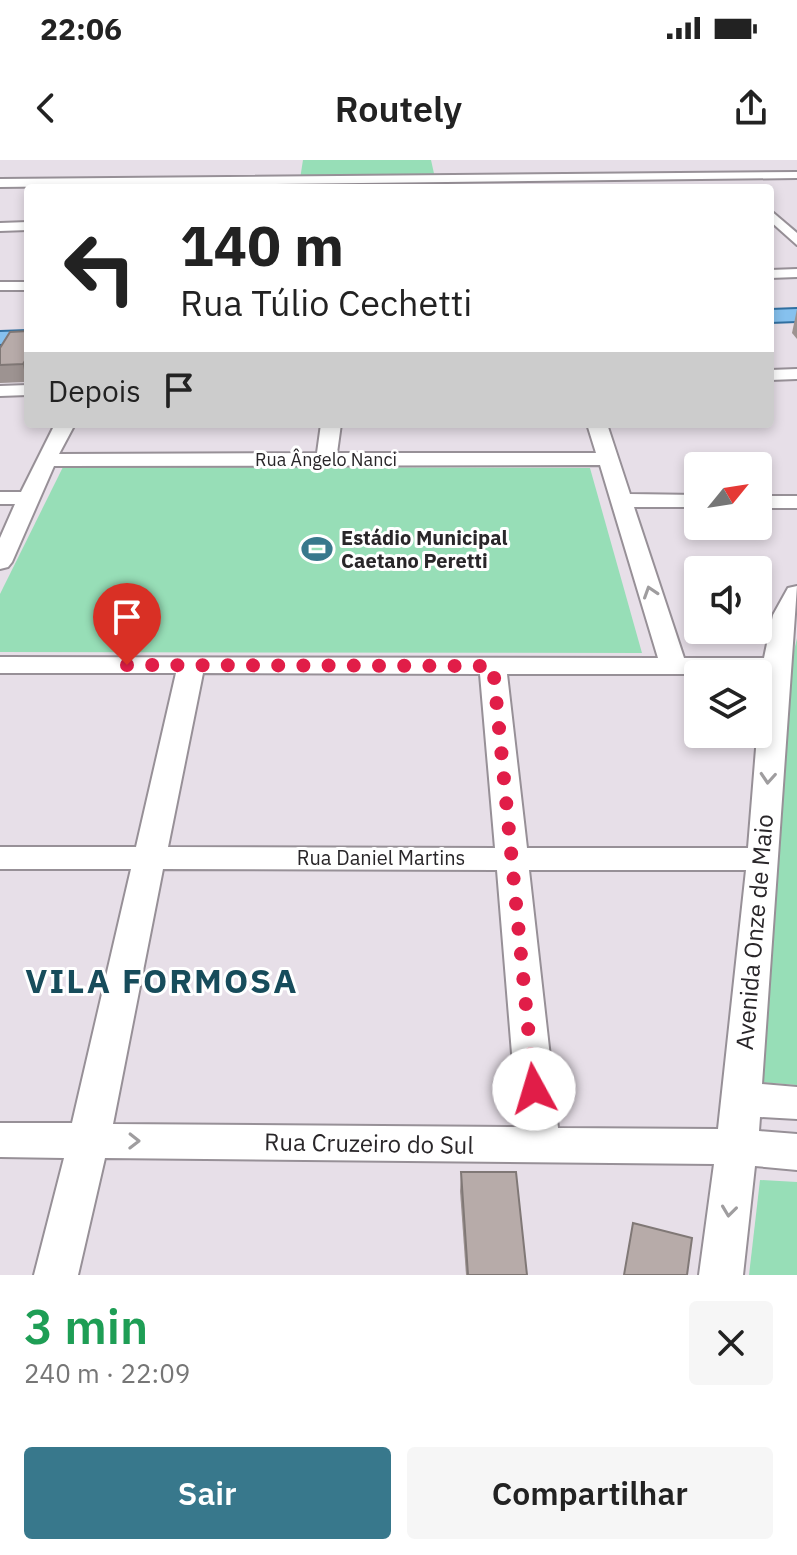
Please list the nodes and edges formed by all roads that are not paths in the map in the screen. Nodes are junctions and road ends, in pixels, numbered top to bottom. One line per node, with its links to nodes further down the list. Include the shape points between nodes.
1 (577, 160): 9 (street)
2 (716, 160): 4 (street)
3 (797, 175): 4 (street)
4 (731, 176): 9 (street); 10 (street)
5 (3, 178): 8 (street)
6 (295, 179): 7 (street); 8 (street)
7 (443, 179): 9 (street)
8 (146, 180)
9 (591, 182)
10 (740, 184)
11 (774, 217): 13 (street)
12 (774, 219): 16 (street)
13 (797, 219)
14 (24, 226): 15 (street)
15 (0, 227)
16 (797, 241)
17 (774, 274): 18 (street)
18 (796, 274)
19 (0, 286): 20 (street)
20 (24, 286)
21 (797, 315): 22 (main road)
22 (774, 316)
23 (774, 324): 24 (main road)
24 (797, 324)
25 (0, 329): 26 (main road)
26 (24, 329)
27 (24, 337): 28 (main road)
28 (0, 338)
29 (774, 375): 30 (street)
30 (797, 375)
31 (24, 390): 32 (street)
32 (0, 391)
33 (63, 428): 37 (street)
34 (330, 428): 38 (street)
35 (598, 428): 36 (street)
36 (607, 459): 38 (street, Rua Ângelo Nanci); 41 (street)
37 (45, 460): 38 (street, Rua Ângelo Nanci); 40 (street)
38 (326, 460)
39 (0, 498): 40 (street)
40 (31, 498): 45 (street)
41 (621, 500): 42 (street); 51 (street, one-way to 41)
42 (684, 501)
43 (772, 502): 44 (street)
44 (797, 502)
45 (0, 562)
46 (797, 593): 50 (street, Avenida Onze de Maio, via 785,615)
47 (0, 665): 48 (street)
48 (191, 665): 49 (street); 53 (street)
49 (493, 666): 51 (street); 54 (street)
50 (776, 666): 51 (street); 55 (street, Avenida Onze de Maio, one-way to 55)
51 (674, 667)
52 (0, 858): 53 (street, Rua Daniel Martins)
53 (149, 858): 54 (street, Rua Daniel Martins); 59 (street)
54 (512, 858): 55 (street, Rua Daniel Martins); 60 (street)
55 (763, 859): 56 (street, Avenida Onze de Maio)
56 (741, 1099): 57 (street); 61 (street, Avenida Onze de Maio)
57 (797, 1103)
58 (0, 1140): 59 (street, Rua Cruzeiro do Sul)
59 (89, 1140): 60 (street, Rua Cruzeiro do Sul, one-way to 60); 63 (street)
60 (540, 1146): 61 (street, Rua Cruzeiro do Sul)
61 (737, 1147): 62 (street, Rua Cruzeiro do Sul); 64 (street, Avenida Onze de Maio, one-way to 64)
62 (797, 1152)
63 (56, 1275)
64 (721, 1275)

